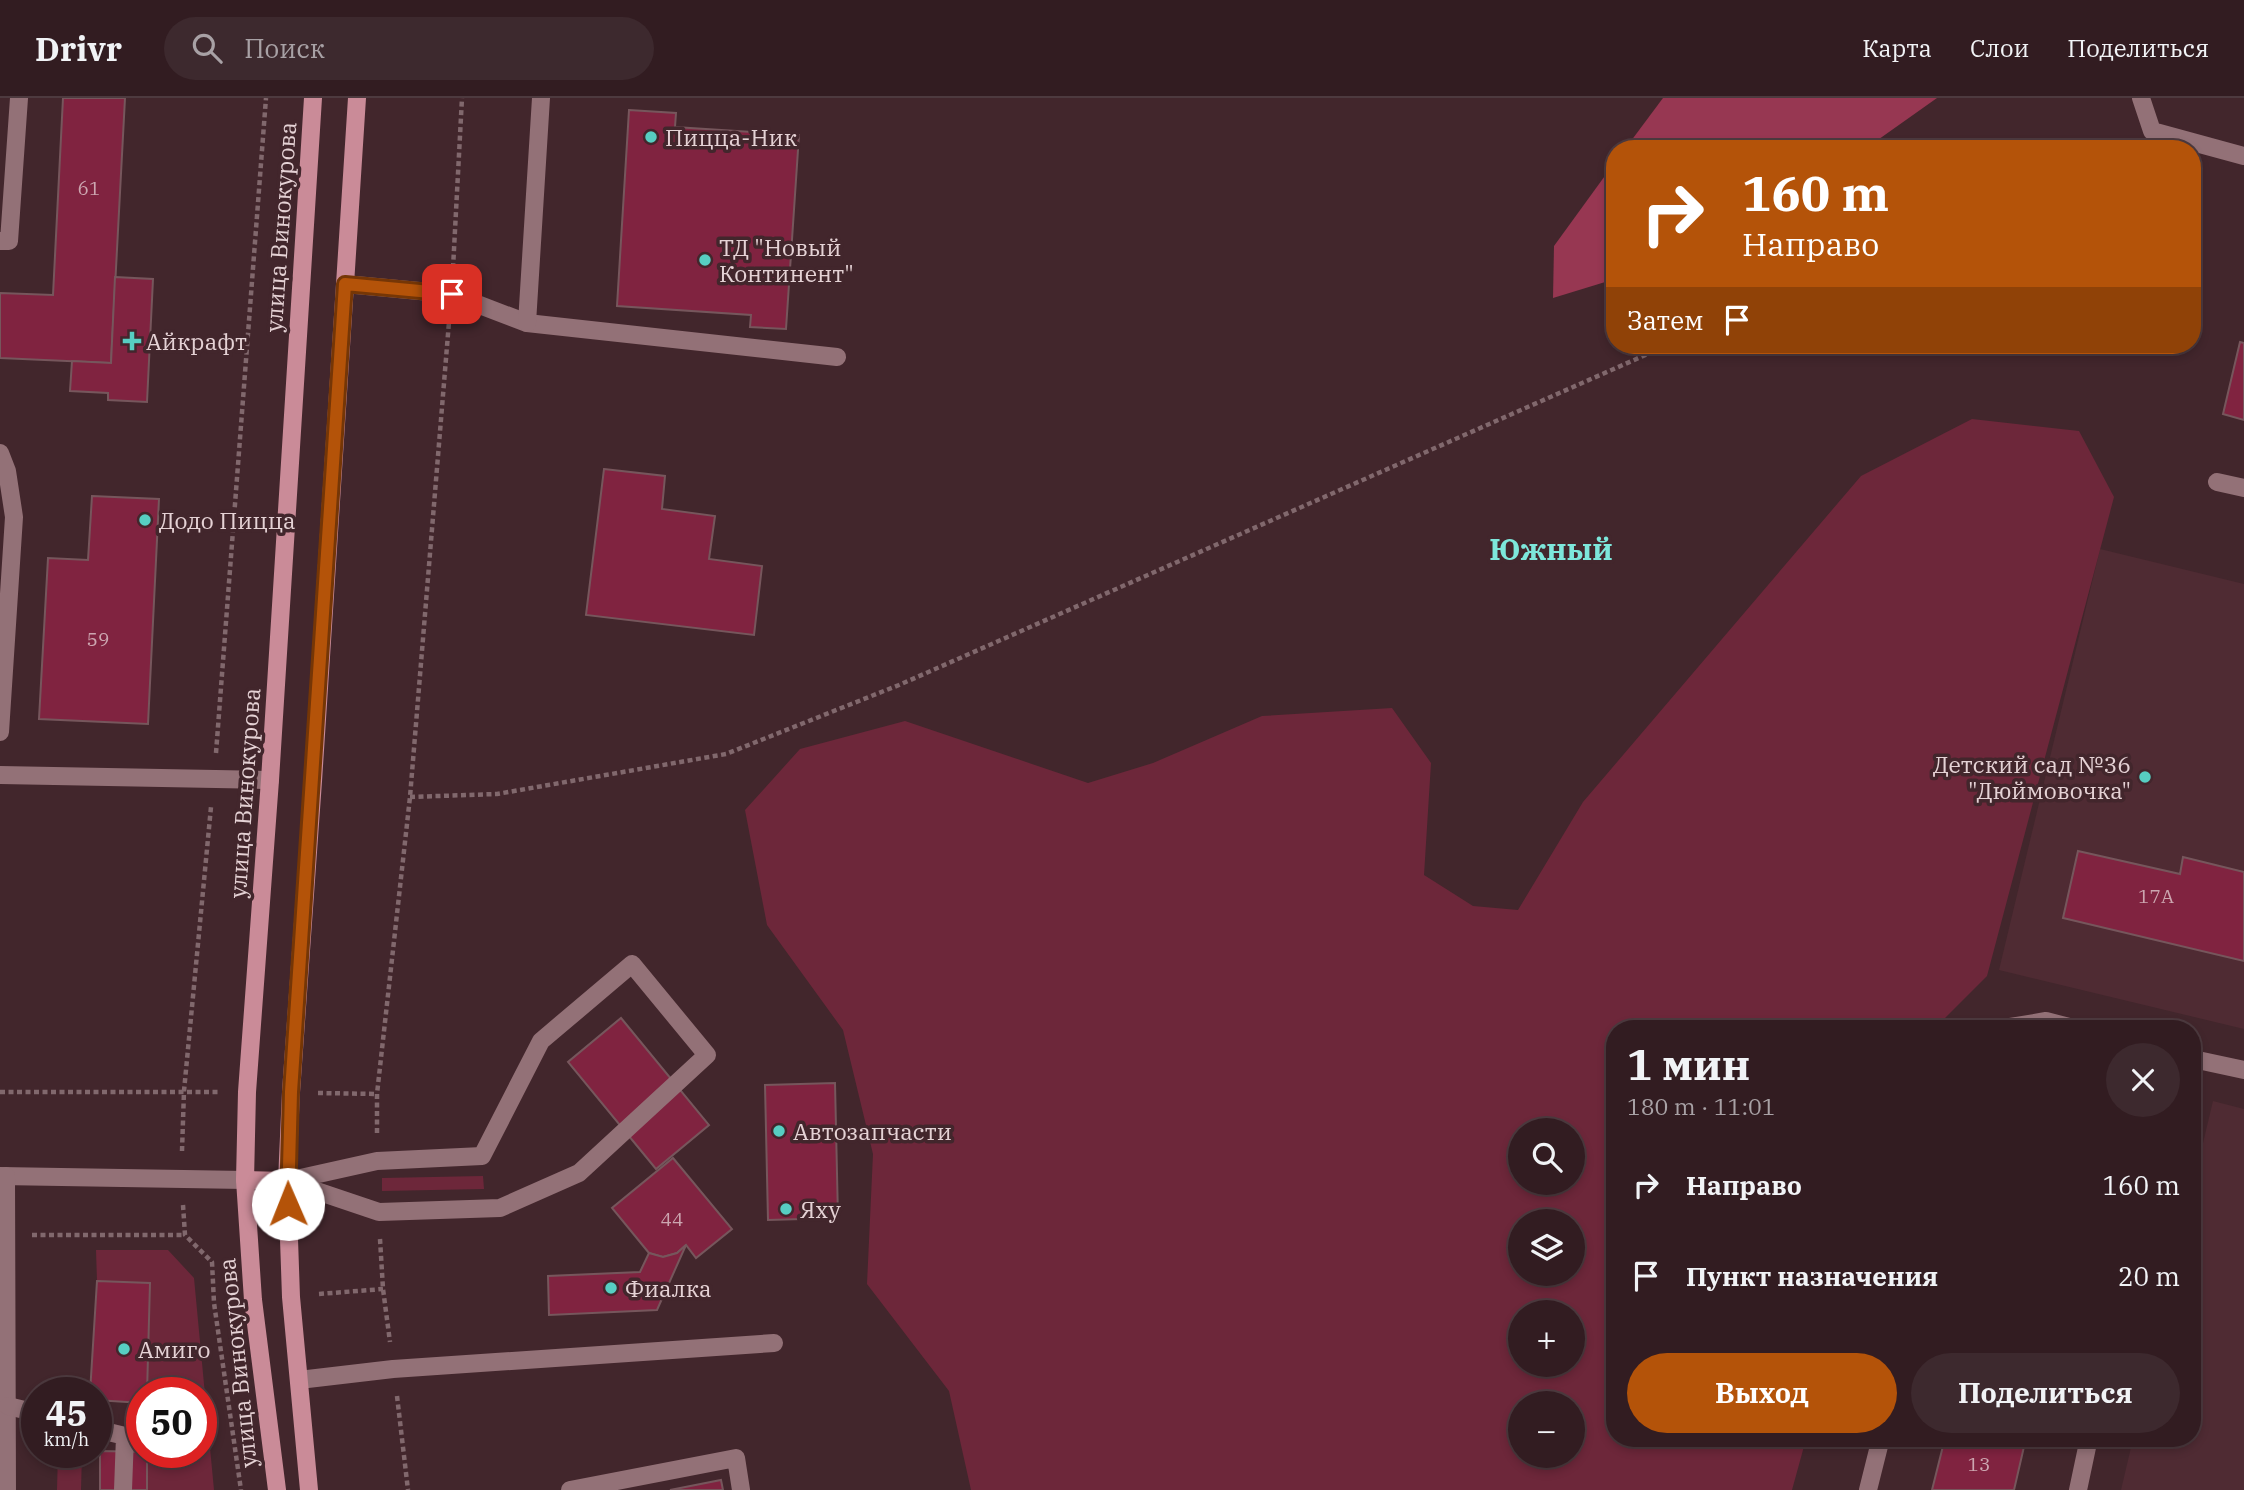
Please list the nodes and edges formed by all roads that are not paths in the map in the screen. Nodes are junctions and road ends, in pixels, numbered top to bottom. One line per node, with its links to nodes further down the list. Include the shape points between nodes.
1 (19, 98): 9 (street, via 9,241)
2 (313, 98): 18 (main road, улица Винокурова)
3 (357, 98): 10 (main road)
4 (541, 98): 11 (street)
5 (2141, 98): 6 (street, via 2152,131)
6 (2185, 140)
7 (2201, 144): 8 (street)
8 (2244, 156)
9 (0, 241)
10 (345, 284): 11 (street, via 452,294); 23 (main road)
11 (527, 323): 12 (street)
12 (837, 357)
13 (0, 453): 16 (street, via 15,517)
14 (2217, 482): 15 (street)
15 (2244, 488)
16 (0, 732)
17 (0, 775): 18 (street)
18 (270, 779): 22 (main road, улица Винокурова)
19 (2201, 1061): 20 (street)
20 (2244, 1070)
21 (3, 1176): 22 (street); 26 (street)
22 (245, 1180): 23 (main road); 33 (main road, улица Винокурова, via 253,1300)
23 (287, 1181): 23 (street, via 377,1161 482,1156 541,1041 632,964 707,1055 579,1173 500,1208 379,1212); 25 (main road)
24 (774, 1343): 25 (street, via 393,1369)
25 (299, 1380): 34 (main road)
26 (8, 1406): 27 (street); 31 (street)
27 (21, 1409)
28 (112, 1433): 32 (street, via 125,1436)
29 (1879, 1447): 37 (street)
30 (2087, 1447): 38 (street)
31 (8, 1490)
32 (123, 1490)
33 (277, 1490)
34 (309, 1490)
35 (570, 1490): 36 (street, via 736,1458)
36 (741, 1490)
37 (1868, 1490)
38 (2078, 1490)

